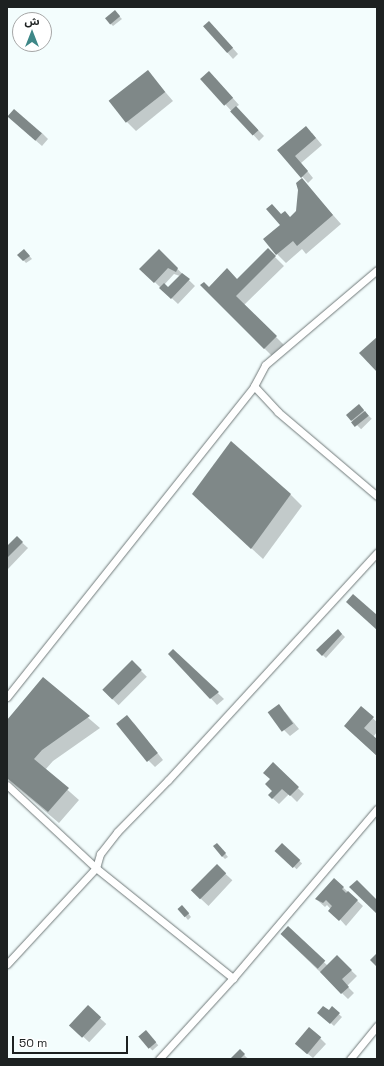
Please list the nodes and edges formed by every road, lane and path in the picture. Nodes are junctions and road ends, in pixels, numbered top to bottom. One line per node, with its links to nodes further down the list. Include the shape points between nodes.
1 (377, 270): 2 (lane, via 265,365)
2 (254, 386): 3 (lane, via 278,412); 5 (lane)
3 (377, 496)
4 (377, 553): 8 (lane, via 117,832 100,854)
5 (7, 697)
6 (7, 785): 8 (lane)
7 (377, 810): 10 (lane)
8 (96, 868): 9 (lane); 10 (lane)
9 (7, 964)
10 (232, 978): 12 (lane)
11 (377, 1026): 13 (lane)
12 (159, 1059)
13 (350, 1059)

